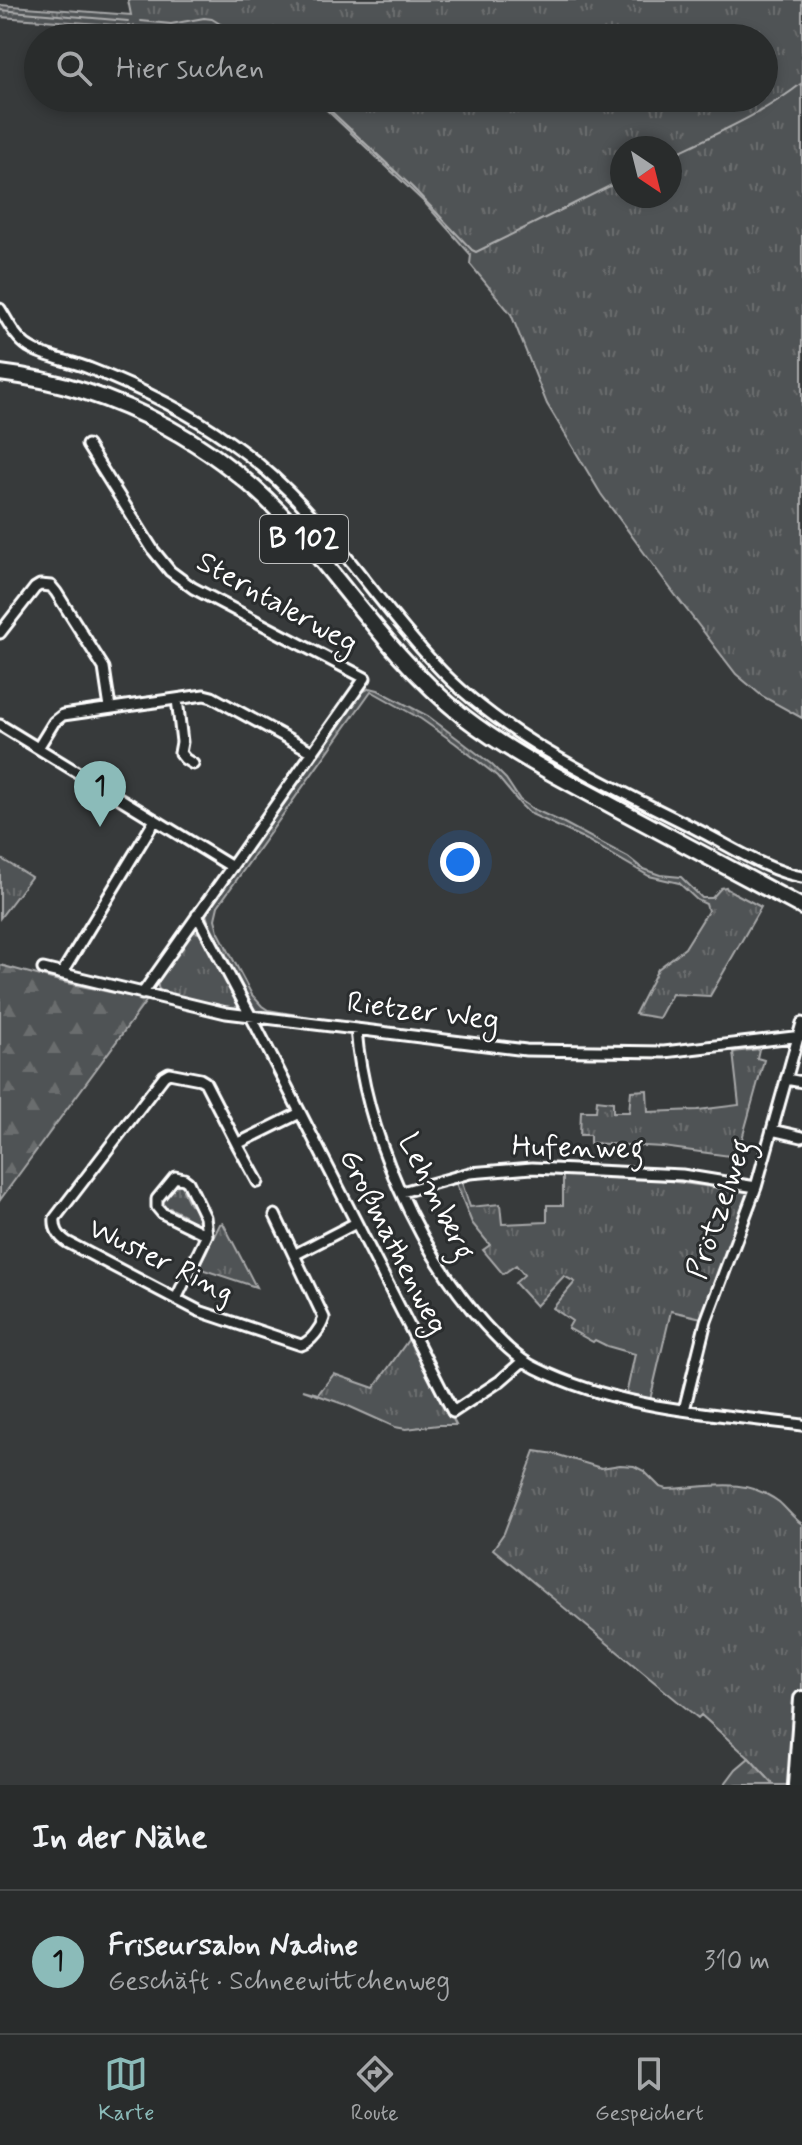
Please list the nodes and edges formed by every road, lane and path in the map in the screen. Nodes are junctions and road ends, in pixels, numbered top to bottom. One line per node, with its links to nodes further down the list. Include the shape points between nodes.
1 (0, 309): 14 (street, via 26,346 168,404 245,452 317,519 434,663 495,717 663,812 775,869)
2 (0, 373): 12 (main road, B 102, via 112,401 217,458 281,513 419,676 465,717 535,765)
3 (87, 445): 9 (street, Sterntalerweg, via 153,550 178,577 365,678)
4 (0, 633): 6 (street, via 32,591 51,586 104,668)
5 (177, 699): 6 (street); 9 (street, via 212,697); 10 (street, via 180,753)
6 (110, 708): 8 (street, via 60,717)
7 (0, 725): 8 (street)
8 (38, 748): 11 (street)
9 (313, 752): 13 (street, Sterntalerweg)
10 (193, 764)
11 (155, 820): 13 (street); 19 (street)
12 (656, 829): 15 (main road, B 102, via 705,846); 16 (main road, B 102)
13 (232, 867): 17 (street, Sterntalerweg)
14 (802, 877)
15 (802, 897)
16 (802, 907)
17 (197, 915): 20 (street, Sterntalerweg); 21 (street)
18 (43, 969): 19 (street, Rietzer Weg)
19 (62, 973): 20 (street, Rietzer Weg)
20 (142, 994): 21 (street, Rietzer Weg)
21 (250, 1016): 23 (street, Rietzer Weg); 27 (street, Großmathenweg)
22 (802, 1023): 24 (street, Prötzelweg)
23 (356, 1029): 24 (street, Rietzer Weg, via 526,1050 604,1053 686,1051); 33 (street, Lehmberg, via 369,1104)
24 (801, 1036): 25 (street, Prötzelweg)
25 (786, 1079): 26 (street); 28 (street, Prötzelweg)
26 (802, 1082)
27 (300, 1113): 30 (street); 35 (street, Großmathenweg)
28 (772, 1130): 29 (street); 32 (street, Prötzelweg)
29 (802, 1137)
30 (237, 1144): 31 (street, Wuster Ring); 38 (street, Wuster Ring, via 205,1082 169,1073 55,1218 62,1239)
31 (258, 1182)
32 (756, 1187): 33 (street, Hufenweg, via 682,1175 547,1167 470,1173); 40 (street, Prötzelweg, via 709,1313)
33 (402, 1192): 39 (street, Lehmberg, via 454,1287)
34 (275, 1215): 37 (street, Wuster Ring)
35 (356, 1223): 37 (street); 39 (street, Großmathenweg, via 453,1412)
36 (207, 1235): 36 (street, via 157,1207 157,1199 175,1177 188,1182 205,1217); 38 (street)
37 (294, 1255): 38 (street, Wuster Ring, via 324,1318 304,1345)
38 (176, 1299)
39 (523, 1361): 40 (street, Lehmberg, via 592,1391)
40 (684, 1410): 41 (street, Lehmberg)
41 (802, 1425)
42 (802, 1699): 43 (main road)
43 (796, 1785)

